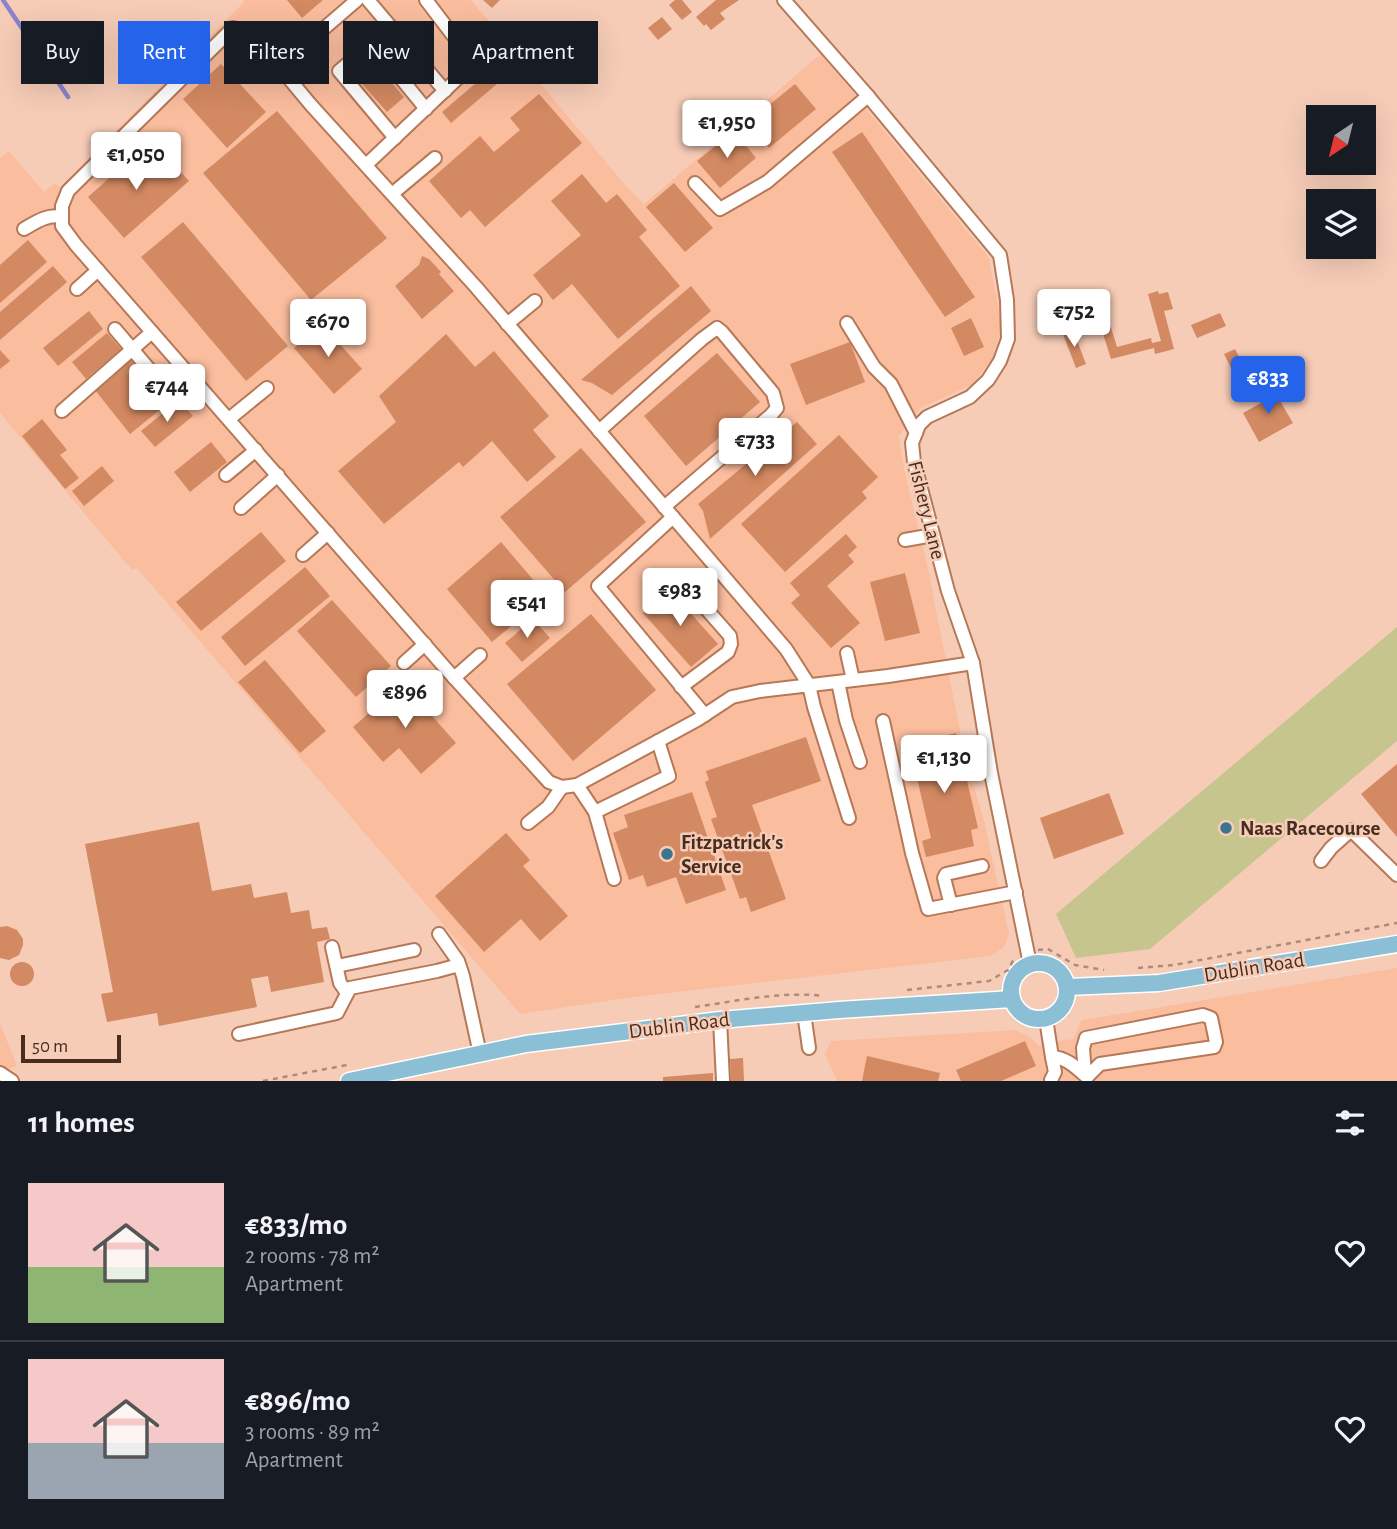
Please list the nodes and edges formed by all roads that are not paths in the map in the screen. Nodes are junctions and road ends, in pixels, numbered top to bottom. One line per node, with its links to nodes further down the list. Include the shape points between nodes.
1 (357, 0): 5 (street)
2 (368, 0): 6 (street)
3 (426, 0): 6 (street, via 474,63)
4 (784, 0): 7 (street, Fishery Lane)
5 (329, 24)
6 (445, 92): 8 (street)
7 (868, 96): 12 (street, via 767,182 720,209); 29 (street, Fishery Lane, via 1000,255 1007,300 1008,340 988,380 970,397 927,417)
8 (426, 109): 9 (street); 9 (street, via 372,43 339,71)
9 (395, 138): 11 (street)
10 (435, 158): 13 (street)
11 (366, 166): 13 (street); 14 (street, via 256,39 233,28 68,191)
12 (695, 183)
13 (392, 194): 20 (street)
14 (62, 217): 15 (street, via 41,219); 16 (street, via 62,226)
15 (24, 229)
16 (98, 270): 17 (street); 22 (street)
17 (76, 289)
18 (535, 301): 20 (street)
19 (846, 323): 29 (street, via 874,367 891,384)
20 (507, 324): 28 (street)
21 (115, 329): 23 (street)
22 (152, 332): 23 (street); 24 (street)
23 (132, 349): 24 (street, via 171,395); 26 (street)
24 (191, 376): 27 (street)
25 (267, 388): 27 (street)
26 (62, 411)
27 (229, 419): 30 (street)
28 (599, 431): 34 (street); 34 (street, via 702,339 717,328 722,332 773,393 776,408)
29 (916, 433): 36 (street, Fishery Lane, via 914,462)
30 (256, 450): 31 (street); 32 (street)
31 (226, 475)
32 (278, 475): 33 (street); 35 (street)
33 (241, 508)
34 (668, 512): 48 (street, via 786,649); 49 (street, via 598,586)
35 (328, 533): 38 (street); 40 (street)
36 (933, 535): 37 (street); 44 (street, Fishery Lane)
37 (905, 540)
38 (303, 555)
39 (687, 587): 49 (street, via 730,636 731,643 728,652)
40 (425, 644): 43 (street); 45 (street)
41 (847, 653): 46 (street)
42 (480, 655): 45 (street)
43 (404, 663)
44 (973, 663): 46 (street); 63 (street, Fishery Lane)
45 (454, 678): 55 (street, via 538,771)
46 (853, 680): 47 (street)
47 (838, 682): 48 (street); 53 (street)
48 (809, 685): 50 (street, via 732,697); 57 (street)
49 (681, 687): 50 (street)
50 (705, 715): 52 (street)
51 (883, 721): 64 (street, via 928,909)
52 (658, 741): 54 (street); 56 (street, via 669,776)
53 (860, 762)
54 (577, 785): 55 (street); 56 (street)
55 (562, 787): 58 (street, via 548,807)
56 (596, 812): 62 (street)
57 (849, 818)
58 (528, 823)
59 (1321, 861): 61 (street, via 1351,831)
60 (982, 866): 64 (street, via 946,874)
61 (1397, 875)
62 (614, 879)
63 (1016, 892): 64 (street); 69 (street, Fishery Lane)
64 (951, 905)
65 (439, 934): 70 (street)
66 (1397, 944): 72 (main road, Dublin Road, via 1159,983)
67 (332, 947): 71 (street)
68 (414, 950): 71 (street)
69 (1029, 958): 72 (main road, via 1051,965); 74 (main road, via 1014,979)
70 (459, 965): 73 (street, via 350,988); 80 (street)
71 (337, 966): 73 (street)
72 (1068, 987): 76 (main road, via 1064,1007)
73 (347, 993): 78 (street, via 337,1013)
74 (1012, 999): 75 (main road, Dublin Road); 76 (main road, via 1023,1015)
75 (804, 1013): 77 (main road, Dublin Road); 79 (street)
76 (1046, 1019): 81 (street)
77 (720, 1020): 80 (main road, Dublin Road); 87 (street)
78 (239, 1034)
79 (808, 1048)
80 (480, 1054): 86 (main road, Dublin Road)
81 (1052, 1058): 83 (street, via 1069,1062); 84 (street, via 1055,1072)
82 (0, 1073): 85 (street)
83 (1087, 1078): 83 (street, via 1086,1038 1203,1015 1211,1018 1214,1047 1100,1064)
84 (1051, 1080)
85 (12, 1081)
86 (349, 1081)
87 (723, 1081)

